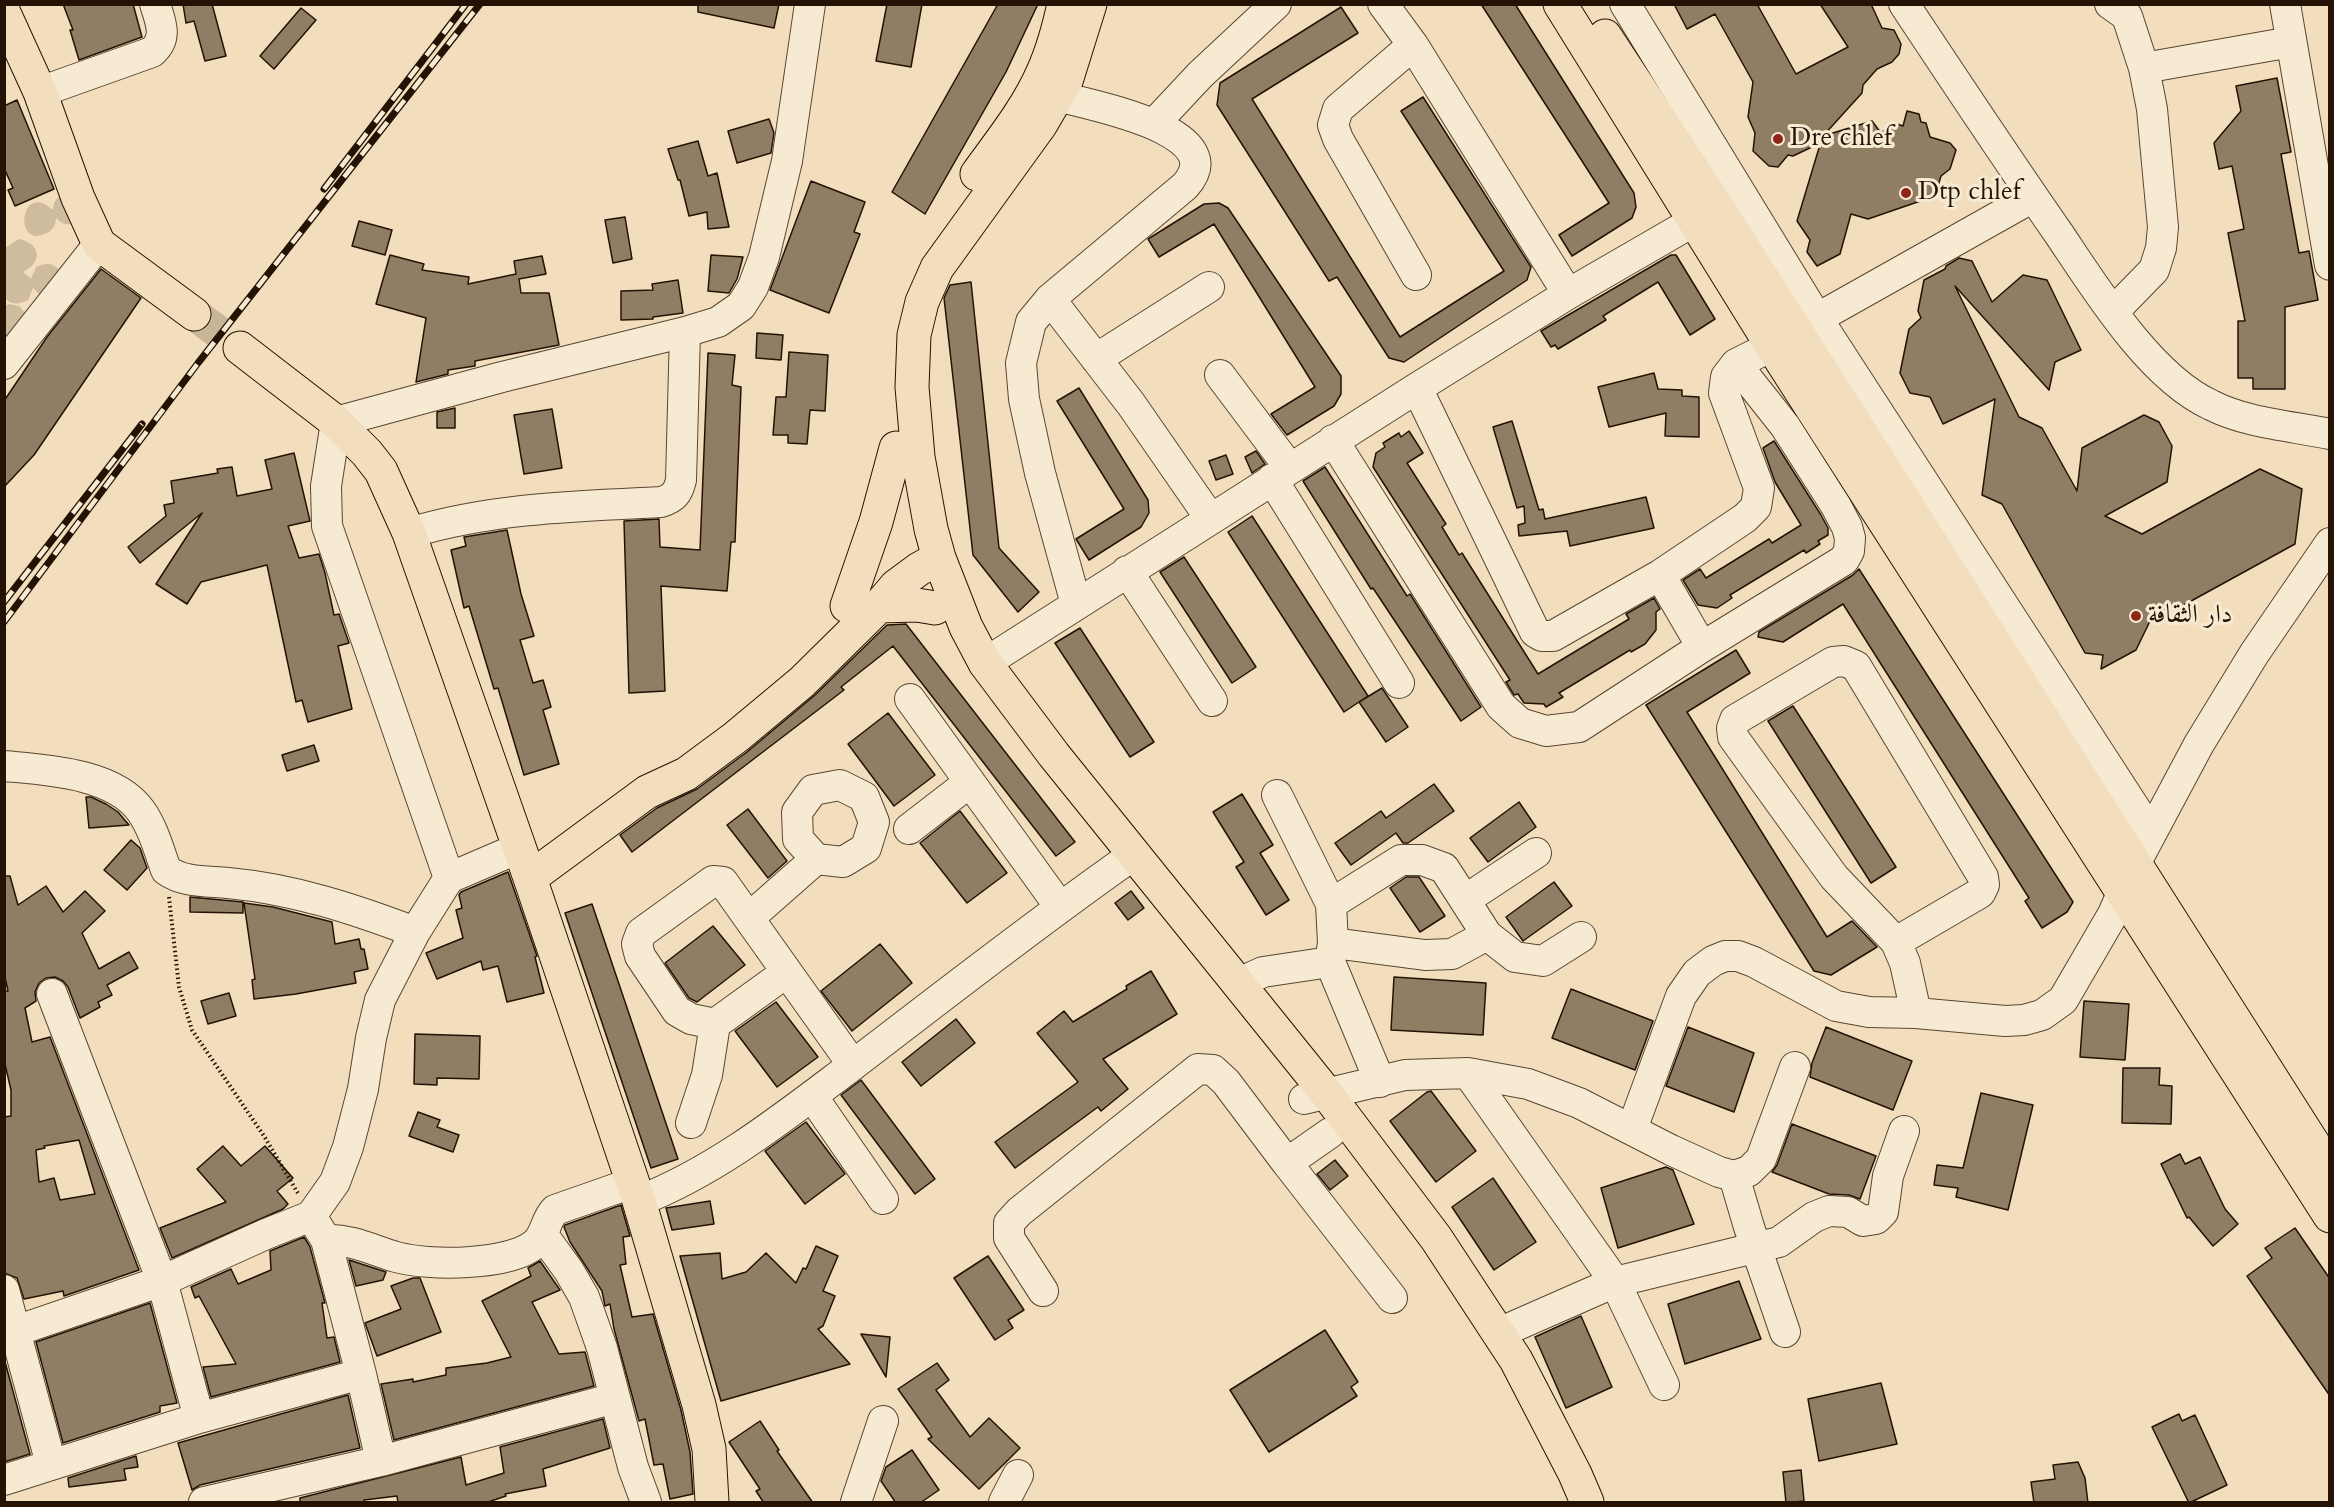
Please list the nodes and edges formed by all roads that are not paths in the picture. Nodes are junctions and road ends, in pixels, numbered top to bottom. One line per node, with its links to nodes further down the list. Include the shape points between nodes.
1 (155, 4): 17 (street, via 162,35 160,45 152,52)
2 (810, 4): 30 (street, via 787,161 753,288 741,306 718,322)
3 (1064, 4): 41 (main road, via 1043,72 1021,111 947,216 899,302 892,383)
4 (1090, 4): 18 (main road)
5 (1276, 4): 19 (street)
6 (1383, 4): 15 (street)
7 (1560, 4): 21 (main road)
8 (1585, 4): 21 (main road)
9 (1624, 4): 31 (street)
10 (1904, 4): 20 (street)
11 (2285, 4): 14 (street)
12 (2121, 8): 16 (street)
13 (4, 13): 17 (main road)
14 (2291, 42): 16 (street); 23 (street)
15 (1413, 45): 24 (street, via 1338,109 1333,125); 26 (street)
16 (2144, 68): 28 (street, via 2160,177 2161,248 2154,270)
17 (40, 92): 22 (main road)
18 (1058, 96): 19 (street); 46 (main road, via 937,268 922,302 914,335 912,387)
19 (1155, 123): 27 (street, via 1189,146 1195,158 1194,177)
20 (2033, 197): 28 (street); 31 (street)
21 (1706, 215): 26 (street); 31 (main road)
22 (99, 244): 29 (main road); 34 (street)
23 (2330, 265)
24 (1416, 275)
25 (1209, 287): 33 (street)
26 (1568, 294): 37 (street)
27 (1050, 299): 33 (street); 49 (street, via 1031,322 1021,363 1024,399)
28 (2113, 312): 39 (street, via 2181,388 2211,406 2248,418)
29 (194, 314)
30 (685, 332): 38 (street); 44 (street, via 681,480 672,499 534,508 473,517)
31 (1795, 332): 35 (street); 61 (street); 68 (main road)
32 (240, 348): 38 (main road)
33 (1096, 358): 43 (street)
34 (4, 364)
35 (1736, 364): 48 (street, via 1726,377 1724,393 1759,488 1756,507); 52 (street, via 1785,426 1836,506 1847,527 1849,551 1844,560)
36 (1220, 375): 42 (street)
37 (1417, 388): 40 (street); 48 (street, via 1534,632 1553,636)
38 (336, 422): 44 (main road, via 381,471); 66 (street, via 327,478 327,526)
39 (2330, 434)
40 (1334, 440): 42 (street); 52 (street, via 1501,706 1520,723 1546,731 1579,727)
41 (896, 448): 46 (main road); 50 (main road, via 870,540)
42 (1280, 473): 43 (street); 54 (street)
43 (1210, 518): 47 (street)
44 (410, 533): 62 (main road)
45 (2330, 543): 61 (street, via 2254,654)
46 (926, 555): 50 (main road, via 898,559 882,572); 51 (main road); 53 (main road)
47 (1127, 571): 49 (street); 56 (street)
48 (1660, 575): 52 (street)
49 (1076, 604): 53 (street)
50 (863, 606): 51 (main road); 67 (main road, via 672,761 646,792)
51 (935, 608): 65 (main road, via 970,673)
52 (1702, 647)
53 (985, 663): 79 (main road)
54 (1399, 683)
55 (910, 699): 58 (street)
56 (1212, 700)
57 (4, 766): 73 (street, via 67,773 103,782 123,793 149,824 166,870 184,880 232,883 310,896)
58 (970, 782): 60 (street); 71 (street)
59 (1277, 795): 70 (street)
60 (909, 829)
61 (2151, 832): 68 (street)
62 (519, 848): 66 (street); 67 (main road)
63 (1536, 853): 69 (street)
64 (816, 859): 72 (street)
65 (1122, 863): 71 (street); 88 (main road)
66 (449, 878): 73 (street)
67 (530, 878): 96 (main road)
68 (2128, 878): 81 (street, via 2078,977 2063,1000 2042,1015 2005,1021); 94 (main road); 98 (main road)
69 (1465, 900): 70 (street, via 1444,868 1422,860 1401,860); 74 (street)
70 (1331, 904): 77 (street)
71 (1060, 907): 83 (street)
72 (749, 918): 78 (street); 82 (street, via 723,882 713,881 640,933 640,956 676,1011)
73 (415, 932): 99 (street, via 380,1000 363,1089 342,1164)
74 (1487, 935): 75 (street, via 1515,957 1543,961); 77 (street, via 1452,954)
75 (1581, 937)
76 (1896, 942): 76 (street, via 1834,877 1733,737 1735,720 1833,662 1856,666 1983,877 1980,893); 81 (street)
77 (1332, 952): 79 (street); 86 (street)
78 (787, 972): 82 (street); 83 (street)
79 (1239, 983): 88 (main road)
80 (51, 994): 102 (street)
81 (1916, 1013): 90 (street, via 1869,1012 1836,1006 1754,962 1725,956 1697,972 1681,996)
82 (715, 1024): 89 (street, via 707,1075)
83 (853, 1065): 87 (street)
84 (1795, 1066): 95 (street, via 1761,1159 1749,1171)
85 (1468, 1073): 86 (street, via 1405,1075); 90 (street, via 1528,1084); 103 (street)
86 (1380, 1082): 88 (street)
87 (812, 1096): 96 (street, via 749,1142 670,1189); 97 (street)
88 (1316, 1097): 92 (main road); 108 (main road, via 1436,1238)
89 (691, 1123)
90 (1632, 1129): 95 (street)
91 (1904, 1131): 101 (street, via 1888,1176 1884,1212 1876,1219 1863,1221 1848,1212 1829,1211 1779,1242)
92 (1330, 1133): 93 (street); 124 (main road, via 1464,1315)
93 (1287, 1163): 105 (street, via 1226,1082 1213,1070 1198,1070 1009,1223 1009,1238); 106 (street)
94 (2330, 1170)
95 (1734, 1176): 101 (street)
96 (635, 1192): 100 (street, via 555,1210 549,1215); 121 (main road, via 699,1405 709,1449)
97 (883, 1199)
98 (2330, 1216)
99 (318, 1228): 100 (street, via 397,1257 429,1263 474,1262 516,1254); 102 (street, via 266,1234); 110 (street)
100 (543, 1235): 112 (street, via 584,1297)
101 (1756, 1247): 103 (street); 107 (street)
102 (162, 1281): 109 (street); 113 (street)
103 (1616, 1282): 108 (street); 111 (street)
104 (4, 1290): 109 (street)
105 (1043, 1291)
106 (1392, 1298)
107 (1785, 1332)
108 (1499, 1333): 125 (main road)
109 (10, 1334): 116 (street)
110 (361, 1374): 113 (street); 115 (street)
111 (1664, 1385)
112 (615, 1398): 115 (street); 120 (street)
113 (199, 1418): 116 (street)
114 (883, 1421): 122 (street)
115 (381, 1461): 119 (street)
116 (51, 1464): 118 (street)
117 (1017, 1475): 123 (street)
118 (4, 1480)
119 (204, 1503)
120 (646, 1503)
121 (712, 1503)
122 (856, 1503)
123 (1004, 1503)
124 (1566, 1503)
125 (1587, 1503)

